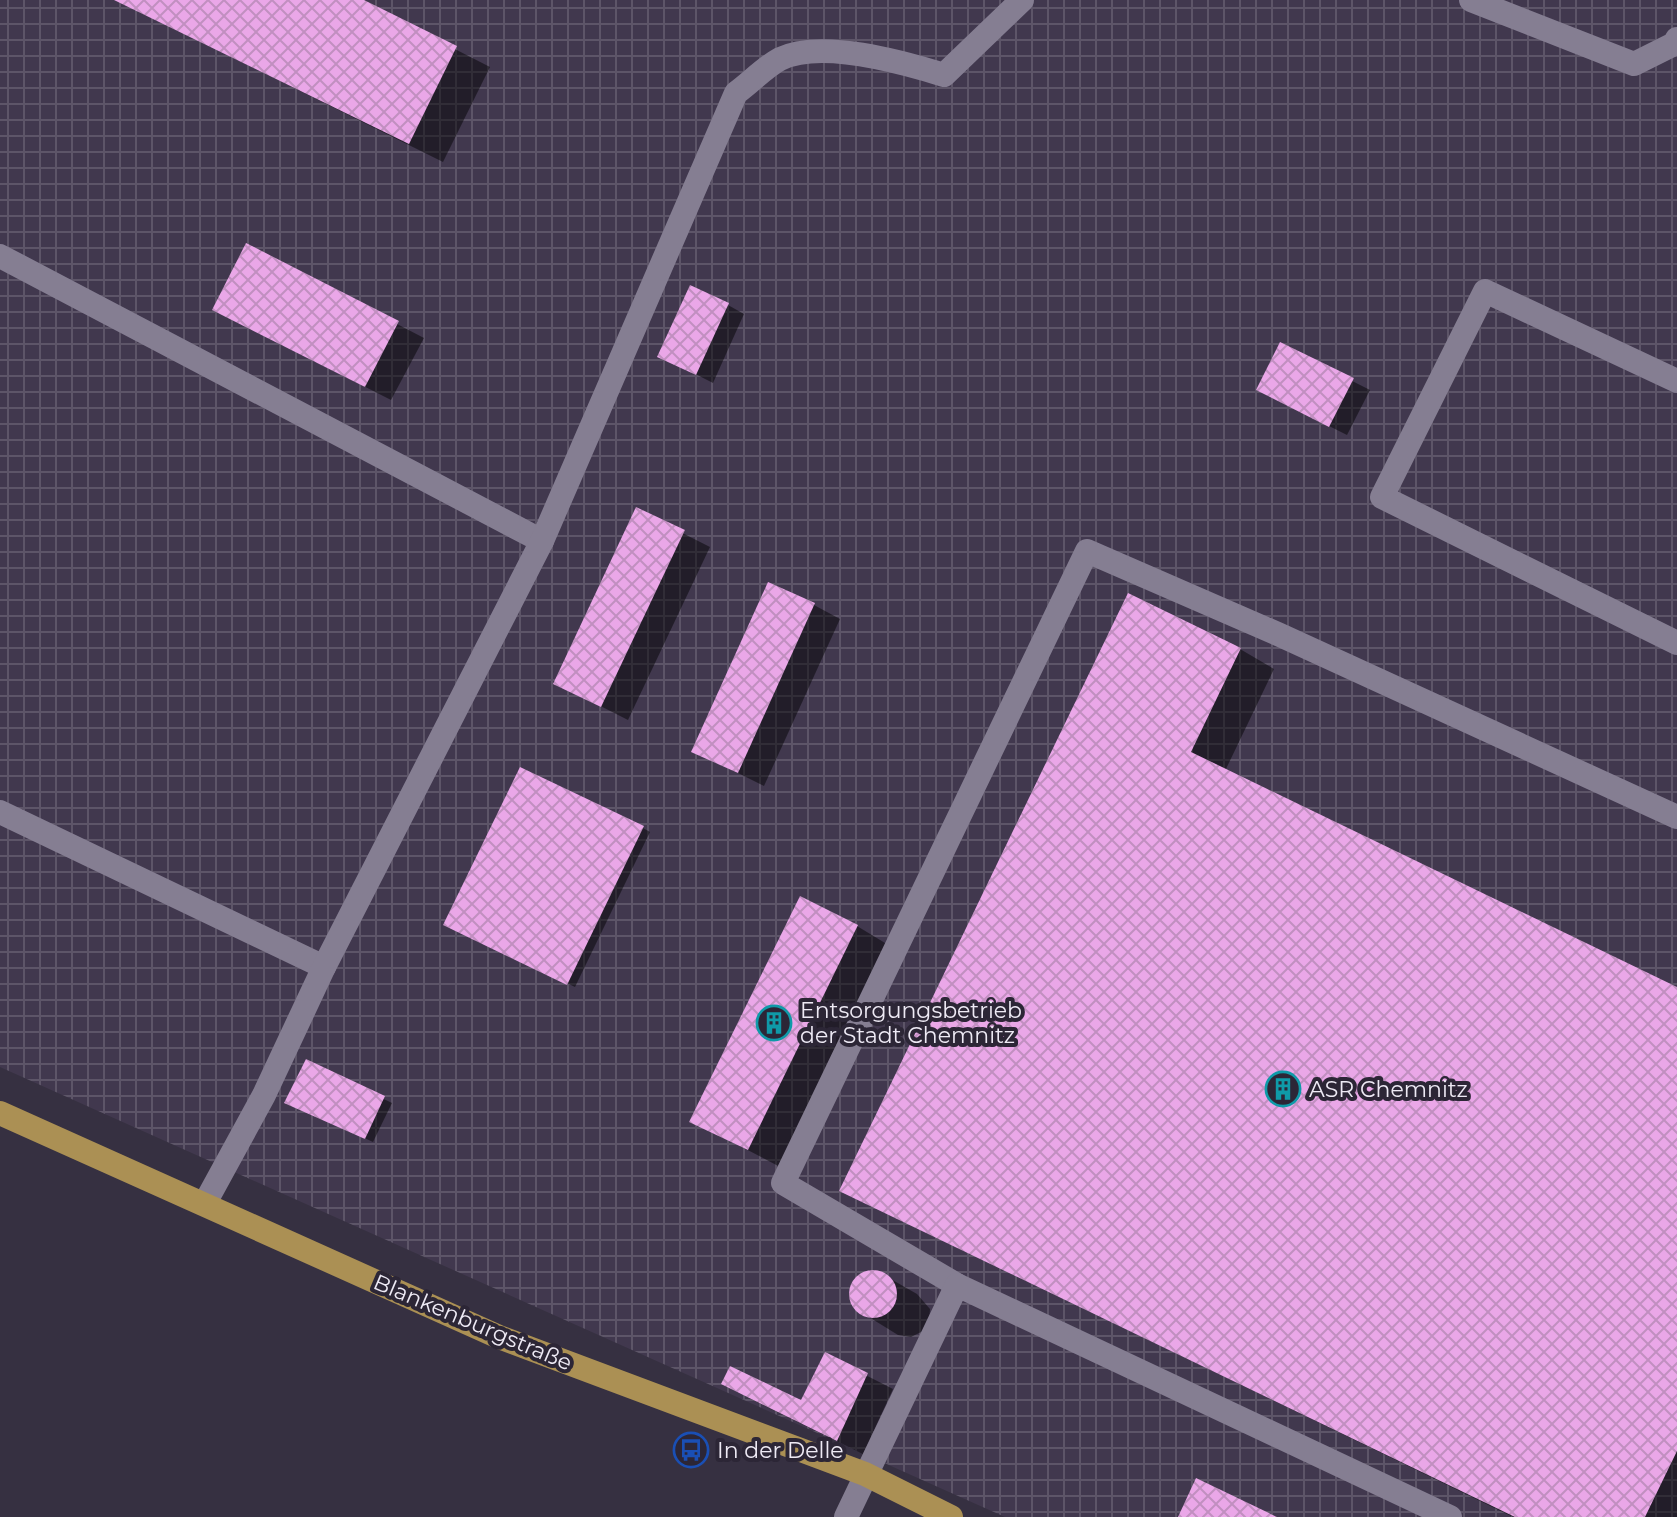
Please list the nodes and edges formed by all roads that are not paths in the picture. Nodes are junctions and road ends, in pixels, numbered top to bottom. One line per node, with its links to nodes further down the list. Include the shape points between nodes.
1 (1022, 0): 6 (street, via 944,75 890,59 834,51 781,59 736,93)
2 (1471, 0): 3 (street, via 1634,64)
3 (1677, 39)
4 (0, 256): 6 (street)
5 (1677, 381): 7 (street, via 1485,291 1382,497)
6 (542, 541): 10 (street)
7 (1677, 643)
8 (0, 812): 10 (street)
9 (1677, 817): 13 (street, via 1087,551 783,1183)
10 (324, 967): 12 (street, via 264,1095)
11 (0, 1113): 12 (main road, Blankenburgstraße)
12 (205, 1203): 14 (main road, Blankenburgstraße, via 499,1337)
13 (957, 1285): 14 (street); 17 (street)
14 (865, 1474): 15 (street); 16 (main road, Blankenburgstraße)
15 (846, 1517)
16 (951, 1517)
17 (1450, 1517)

